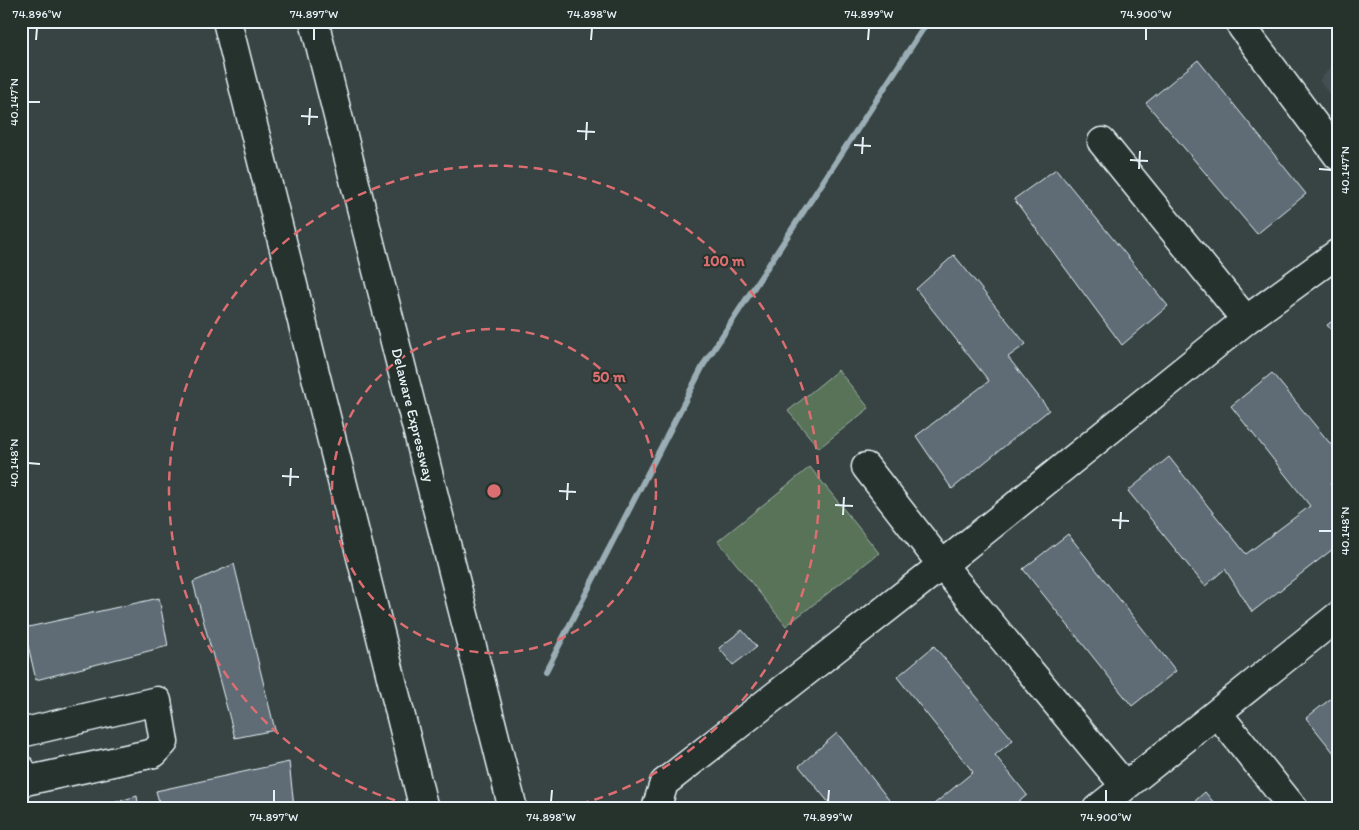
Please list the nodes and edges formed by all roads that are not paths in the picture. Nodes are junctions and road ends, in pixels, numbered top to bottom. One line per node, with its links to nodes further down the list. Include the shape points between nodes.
1 (228, 21): 15 (main road)
2 (314, 21): 16 (main road, Delaware Expressway)
3 (1242, 27): 5 (main road)
4 (1102, 142): 7 (main road)
5 (1338, 156)
6 (1338, 253): 7 (main road)
7 (1246, 320): 9 (main road)
8 (866, 467): 9 (main road)
9 (942, 565): 14 (main road); 17 (main road, via 664,783)
10 (1338, 616): 11 (main road)
11 (1218, 714): 14 (main road); 19 (main road)
12 (21, 734): 13 (main road, via 157,701 164,742 154,753 25,781)
13 (21, 769)
14 (1125, 786): 18 (main road)
15 (424, 809)
16 (513, 809)
17 (656, 809)
18 (1097, 809)
19 (1294, 809)

